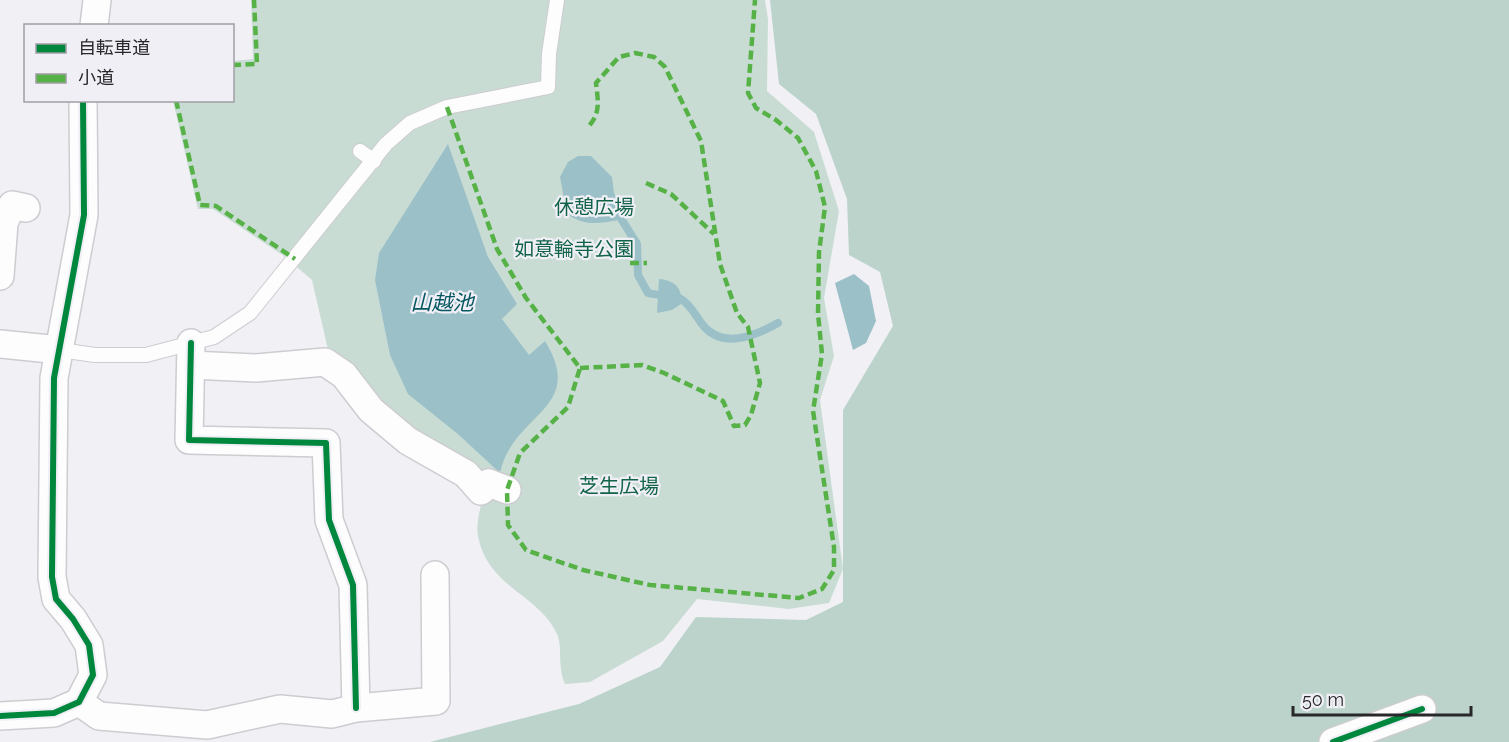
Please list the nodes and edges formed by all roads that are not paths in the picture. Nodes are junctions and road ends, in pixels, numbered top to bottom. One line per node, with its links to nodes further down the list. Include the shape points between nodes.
1 (97, 0): 3 (street)
2 (557, 0): 6 (lane, via 549,54 549,92 447,107 410,123)
3 (94, 24)
4 (83, 102): 10 (street, via 84,215)
5 (360, 151): 6 (lane)
6 (374, 161): 11 (lane, via 250,313)
7 (26, 208): 8 (street, via 12,206 4,223)
8 (0, 276)
9 (0, 345): 10 (street)
10 (60, 350): 11 (lane, via 95,355); 14 (street, via 54,378 52,577 56,599 89,645 93,675)
11 (191, 354): 12 (street, via 256,368 325,362 344,375 371,411 408,441 466,474 482,491 489,483); 15 (street, via 189,441 326,443 329,520 352,585)
12 (507, 490)
13 (435, 575): 15 (street, via 436,701)
14 (79, 702): 15 (street, via 99,716 207,725 280,709 332,714); 17 (street, via 54,713)
15 (356, 708)
16 (1422, 709): 18 (street)
17 (0, 716)
18 (1333, 742)

